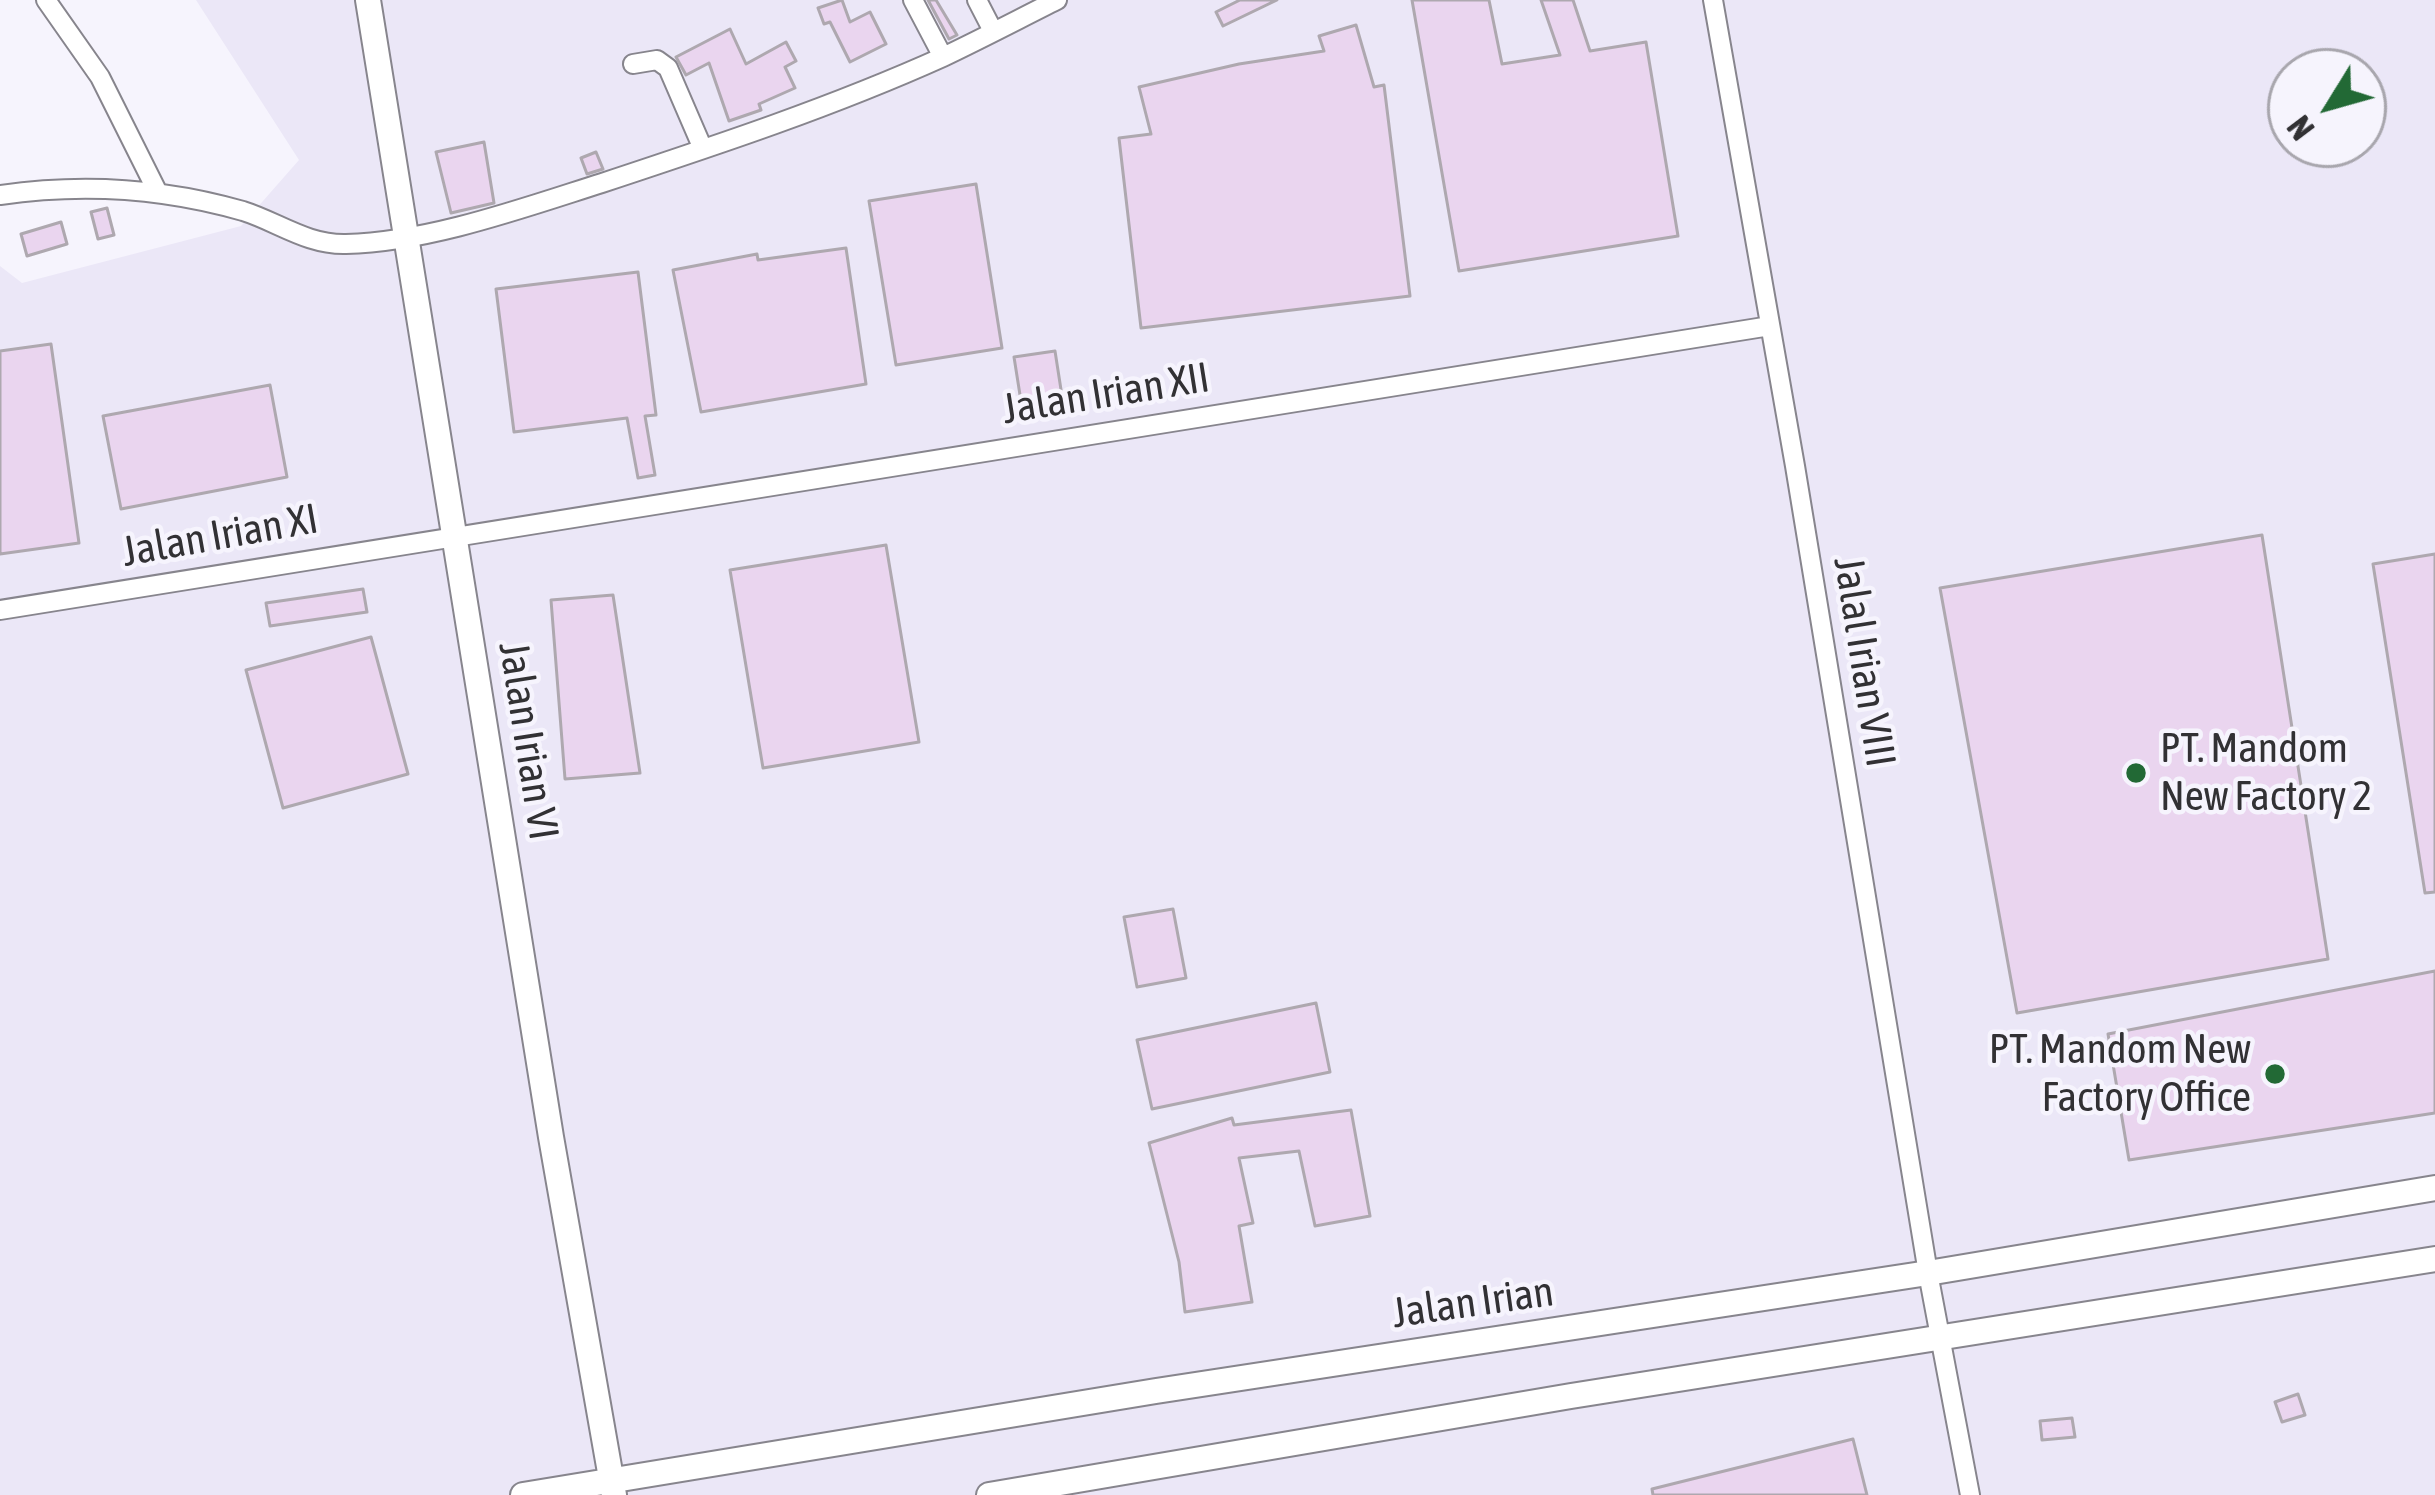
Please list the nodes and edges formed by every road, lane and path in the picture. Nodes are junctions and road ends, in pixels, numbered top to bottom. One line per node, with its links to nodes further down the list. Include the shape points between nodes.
1 (46, 0): 11 (street, via 100,77)
2 (368, 0): 13 (street, Jalan Irian VI)
3 (913, 0): 8 (street)
4 (977, 0): 7 (street)
5 (1057, 0): 7 (street)
6 (1713, 0): 14 (street, Jalal Irian VIII)
7 (993, 31): 8 (street)
8 (943, 56): 10 (street)
9 (633, 64): 10 (street, via 664,64)
10 (704, 149): 13 (street)
11 (158, 193): 12 (street, via 97,187); 13 (street, via 249,213 331,244)
12 (0, 195)
13 (407, 236): 15 (street, Jalan Irian VI)
14 (1770, 326): 15 (street, Jalan Irian XII); 19 (street, Jalal Irian VIII)
15 (453, 534): 16 (street, Jalan Irian XI); 21 (street, Jalan Irian VI)
16 (0, 610)
17 (2435, 1188): 19 (street, Jalan Irian)
18 (2435, 1259): 20 (street)
19 (1928, 1273): 20 (street, Jalal Irian VIII); 21 (street, Jalan Irian, via 1246,1377)
20 (1941, 1337): 23 (street); 24 (street, Jalal Irian VIII)
21 (613, 1488): 22 (street, Jalan Irian)
22 (523, 1495)
23 (989, 1495)
24 (1970, 1495)

